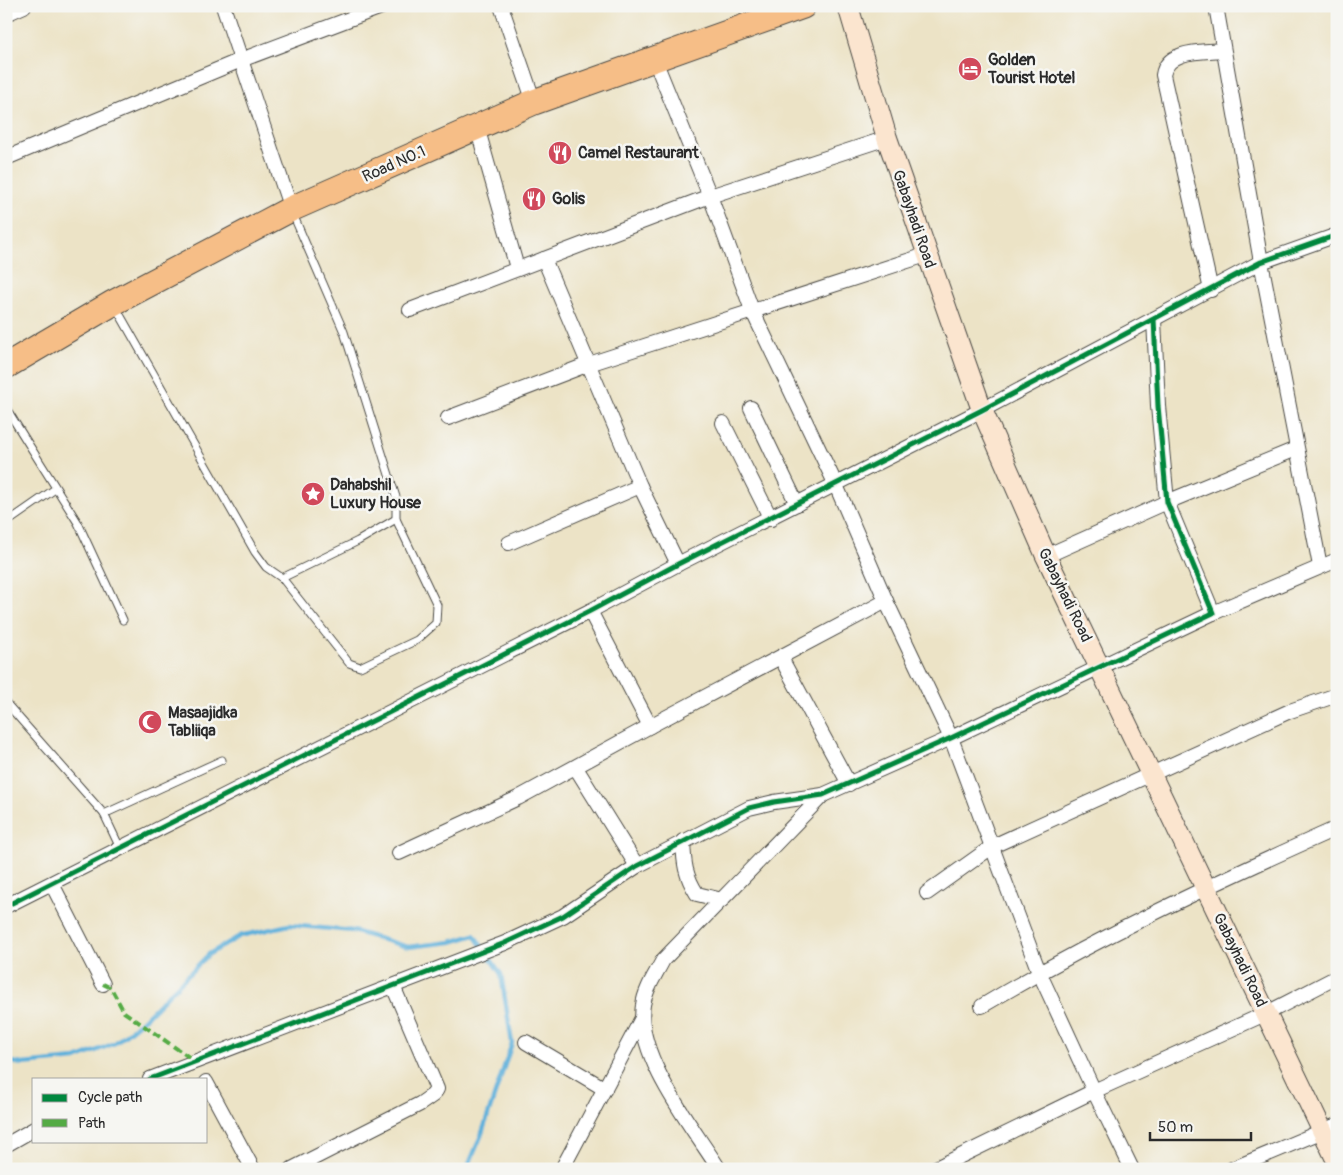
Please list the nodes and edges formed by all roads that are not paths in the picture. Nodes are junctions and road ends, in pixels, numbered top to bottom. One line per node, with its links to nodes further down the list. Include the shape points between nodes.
1 (24, 6): 8 (street)
2 (222, 6): 11 (street)
3 (384, 6): 11 (street)
4 (501, 6): 12 (street)
5 (848, 6): 14 (street, Gabayhadi Road)
6 (1216, 6): 9 (street)
7 (795, 8): 10 (highway, Road NO.1)
8 (6, 14)
9 (1223, 50): 21 (street); 23 (street, via 1180,55 1167,64 1163,75)
10 (654, 58): 12 (highway, Road NO.1); 16 (street)
11 (241, 60): 15 (street); 17 (street)
12 (534, 102): 13 (highway, Road NO.1)
13 (478, 127): 17 (highway, Road NO.1); 22 (street)
14 (887, 138): 16 (street); 19 (street, Gabayhadi Road)
15 (6, 158)
16 (710, 196): 20 (street); 26 (street)
17 (291, 209): 24 (highway, Road NO.1); 41 (lane, via 344,332 396,497)
18 (1337, 235): 21 (street)
19 (926, 255): 26 (street); 32 (street, Gabayhadi Road)
20 (544, 259): 22 (street); 28 (street)
21 (1261, 262): 23 (street); 35 (street)
22 (517, 268): 25 (street)
23 (1211, 290): 27 (street)
24 (113, 302): 29 (highway, Road NO.1); 49 (lane, via 255,552 266,568)
25 (410, 310)
26 (752, 310): 28 (street); 36 (street)
27 (1154, 319): 32 (street); 39 (street)
28 (589, 364): 33 (street); 37 (street)
29 (6, 366)
30 (6, 408): 38 (lane)
31 (751, 408): 40 (street)
32 (982, 410): 36 (street); 45 (street, Gabayhadi Road)
33 (448, 418)
34 (723, 423): 42 (street)
35 (1296, 449): 39 (street); 48 (street)
36 (835, 483): 40 (street); 50 (street)
37 (640, 486): 44 (street); 47 (street)
38 (55, 489): 43 (lane); 53 (lane, via 82,530)
39 (1167, 502): 45 (street); 52 (street)
40 (797, 504): 42 (street)
41 (396, 519): 49 (lane); 49 (lane, via 437,605 436,623 417,640 360,667 348,663)
42 (770, 519): 47 (street)
43 (6, 523)
44 (509, 543)
45 (1046, 556): 55 (street, Gabayhadi Road)
46 (1337, 560): 48 (street)
47 (678, 564): 51 (street)
48 (1320, 566): 52 (street)
49 (282, 578)
50 (886, 601): 54 (street); 59 (street)
51 (590, 612): 58 (street); 69 (street)
52 (1213, 613): 55 (street)
53 (123, 620)
54 (781, 658): 58 (street); 63 (street)
55 (1099, 665): 59 (street); 62 (street, Gabayhadi Road)
56 (1337, 694): 62 (street, via 1290,711)
57 (6, 703): 65 (lane)
58 (650, 726): 61 (street)
59 (952, 738): 63 (street); 68 (street)
60 (222, 760): 65 (lane)
61 (576, 768): 70 (street); 71 (street)
62 (1150, 774): 68 (street); 73 (street, Gabayhadi Road)
63 (848, 784): 64 (street)
64 (824, 795): 67 (street, via 750,808); 75 (street)
65 (104, 814): 69 (lane)
66 (1337, 828): 73 (street)
67 (683, 841): 71 (street); 75 (street, via 684,867 689,882 698,894)
68 (993, 846): 74 (street); 77 (street)
69 (121, 850): 72 (street)
70 (399, 854)
71 (637, 866): 80 (street, via 563,916 469,958)
72 (52, 884): 76 (street); 79 (street)
73 (1205, 887): 77 (street); 82 (street, Gabayhadi Road)
74 (927, 893)
75 (722, 900): 83 (street, via 664,960 648,988)
76 (6, 906)
77 (1039, 972): 81 (street); 90 (street)
78 (1337, 977): 82 (street)
79 (103, 984)
80 (393, 986): 85 (street); 97 (street, via 437,1088 420,1104)
81 (982, 1006)
82 (1267, 1013): 90 (street); 91 (street, Gabayhadi Road)
83 (642, 1018): 89 (street); 99 (street, via 644,1037 658,1071)
84 (526, 1042): 89 (street)
85 (196, 1062): 86 (street); 87 (street)
86 (153, 1078)
87 (204, 1078)
88 (208, 1086): 96 (street)
89 (605, 1089): 98 (street)
90 (1094, 1091): 95 (street); 100 (street)
91 (1329, 1128): 94 (street, Gabayhadi Road); 101 (street)
92 (32, 1130): 93 (street)
93 (6, 1145)
94 (1337, 1161)
95 (937, 1168)
96 (252, 1169)
97 (292, 1169)
98 (562, 1169)
99 (719, 1169)
100 (1132, 1169)
101 (1232, 1169)

